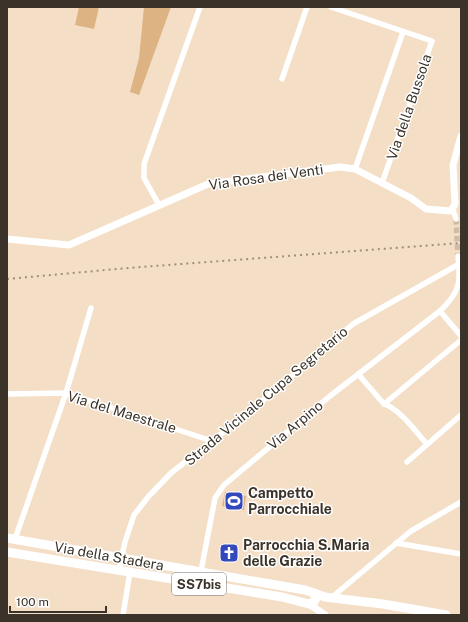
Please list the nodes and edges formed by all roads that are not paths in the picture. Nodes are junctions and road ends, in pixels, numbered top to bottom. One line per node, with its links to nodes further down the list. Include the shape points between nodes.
1 (200, 7): 9 (street, via 144,164 144,178)
2 (307, 7): 5 (street)
3 (331, 7): 4 (street, Via della Bussola)
4 (404, 32): 7 (street); 8 (street, Via della Bussola, via 432,41)
5 (282, 79)
6 (461, 136): 10 (street, via 453,165)
7 (354, 169): 8 (street, Via Rosa dei Venti); 9 (street, Via Rosa dei Venti, via 340,167 208,184)
8 (382, 183): 10 (street, Via Rosa dei Venti, via 426,209 446,212)
9 (159, 205): 12 (street, Via Rosa dei Venti, via 69,245)
10 (453, 210): 11 (street)
11 (456, 219)
12 (7, 239)
13 (458, 256): 14 (street, Via Arpino)
14 (460, 263): 16 (street, Via Arpino, via 458,288 453,298); 24 (street, Strada Vicinale Cupa Segretario, via 353,324)
15 (91, 308): 20 (street)
16 (440, 311): 17 (street); 19 (street, Via Arpino)
17 (461, 336)
18 (461, 340): 22 (street)
19 (358, 374): 22 (street); 35 (street, Via Arpino, via 224,485 215,498)
20 (66, 393): 21 (street, Via del Maestrale); 24 (street, Via del Maestrale); 28 (street)
21 (7, 394)
22 (384, 404): 25 (street, via 408,422)
23 (461, 415): 25 (street)
24 (212, 441): 32 (street, Strada Vicinale Cupa Segretario, via 171,474 148,497 134,516)
25 (427, 444): 26 (street)
26 (407, 462)
27 (461, 502): 29 (street, via 411,531)
28 (11, 539): 32 (main road, Via della Stadera)
29 (396, 543): 31 (street); 38 (street)
30 (7, 552): 33 (main road, Via della Stadera / SS7bis)
31 (461, 554)
32 (122, 558): 33 (street, Strada Vicinale Cupa Segretario); 35 (main road, Via della Stadera)
33 (119, 570): 34 (main road, Via della Stadera / SS7bis)
34 (130, 572): 37 (main road, Via della Stadera / SS7bis); 41 (street)
35 (201, 572): 36 (main road, Via della Stadera)
36 (290, 588): 37 (main road, via 290,593); 39 (main road, Via della Stadera)
37 (282, 597): 39 (main road, Via della Stadera / SS7bis)
38 (328, 598): 39 (main road, SS7bis); 42 (main road, SS7bis)
39 (310, 599): 40 (street)
40 (323, 614)
41 (123, 615)
42 (446, 615)

